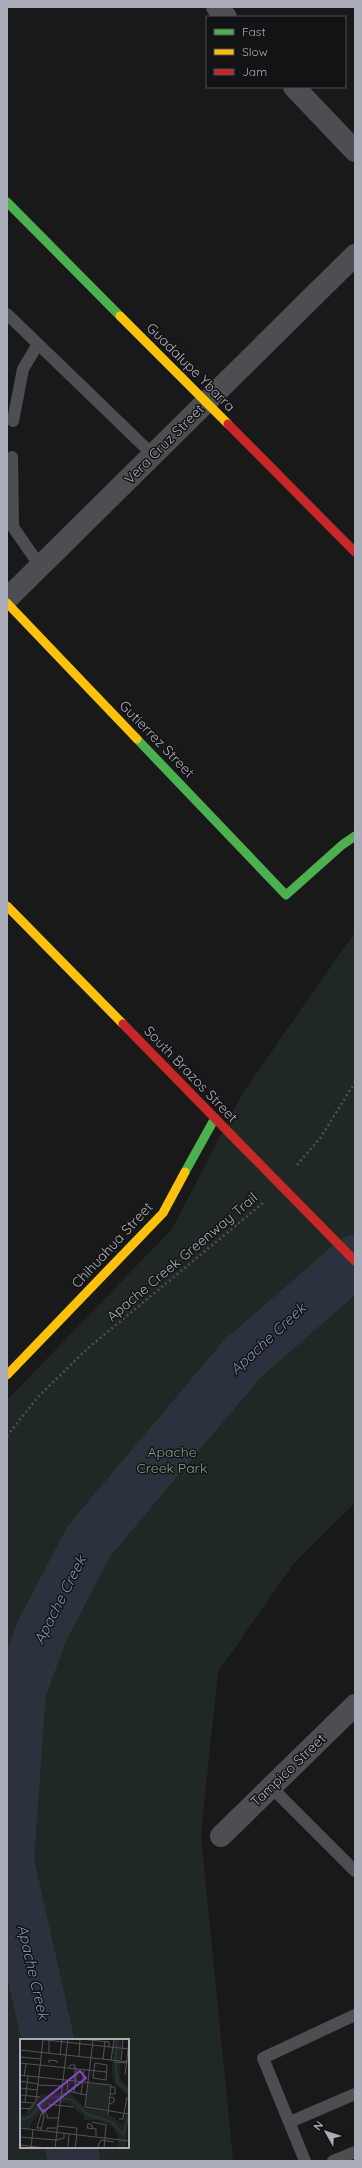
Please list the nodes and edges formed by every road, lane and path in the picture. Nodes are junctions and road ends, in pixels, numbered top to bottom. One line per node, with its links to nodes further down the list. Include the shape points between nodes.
1 (217, 7): 2 (street)
2 (225, 16)
3 (295, 88): 4 (street)
4 (355, 150)
5 (7, 202): 9 (street, Guadalupe Ybarra)
6 (355, 255): 9 (street, Vera Cruz Street)
7 (7, 314): 8 (lane)
8 (38, 344): 10 (lane, via 23,369); 11 (lane)
9 (207, 402): 11 (street, Vera Cruz Street); 13 (street, Guadalupe Ybarra)
10 (13, 421)
11 (153, 455): 14 (street, Vera Cruz Street)
12 (12, 457): 14 (lane, via 13,527)
13 (355, 552)
14 (40, 566): 15 (street, Vera Cruz Street)
15 (7, 599)
16 (7, 603): 17 (street, Gutierrez Street, via 286,895)
17 (355, 836)
18 (10, 915): 20 (street, South Brazos Street)
19 (355, 1082): 21 (path, via 321,1137)
20 (215, 1118): 23 (street, South Brazos Street, bridge); 24 (street, Chihuahua Street, via 163,1213)
21 (292, 1171)
22 (268, 1199): 25 (path, Apache Creek Greenway Trail, via 87,1349 38,1397)
23 (355, 1261)
24 (7, 1375)
25 (7, 1436)
26 (355, 1705): 27 (street, Tampico Street)
27 (271, 1787): 28 (street, Tampico Street); 29 (lane)
28 (221, 1836)
29 (355, 1871)
30 (355, 2015): 32 (lane, via 263,2058)
31 (355, 2094): 32 (lane)
32 (290, 2122): 34 (lane)
33 (355, 2152): 35 (lane)
34 (305, 2161)
35 (333, 2161)

